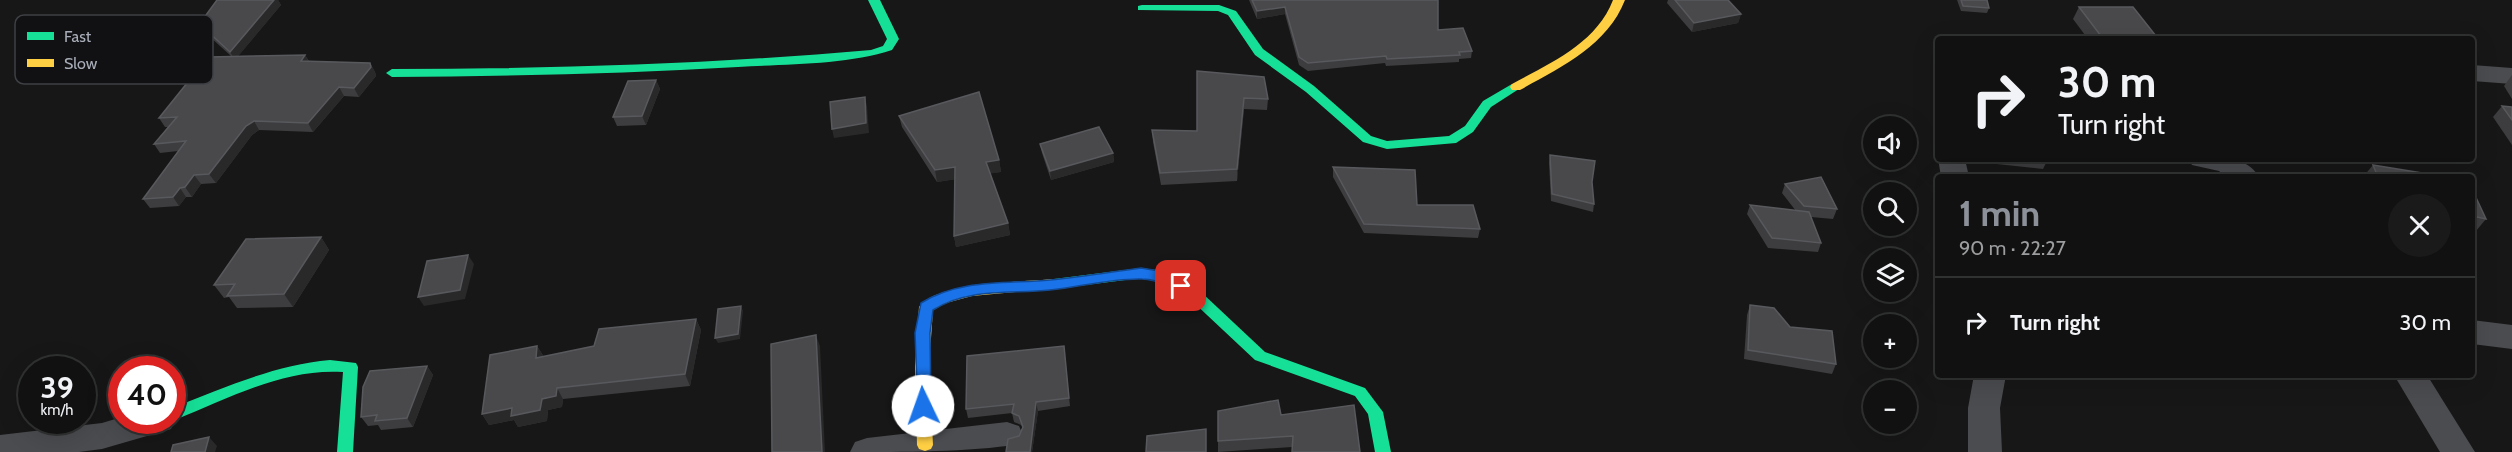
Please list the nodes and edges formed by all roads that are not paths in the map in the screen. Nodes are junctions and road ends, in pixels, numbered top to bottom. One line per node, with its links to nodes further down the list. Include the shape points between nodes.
1 (874, 0): 4 (street, via 893,39 888,48 872,53 672,70)
2 (1619, 0): 3 (street, via 1608,25 1572,55 1486,104 1469,129 1452,140 1387,145 1367,139 1260,51 1232,13 1219,8)
3 (1142, 8)
4 (392, 73)
5 (2475, 73): 6 (street)
6 (2512, 76)
7 (2222, 162): 8 (street)
8 (2240, 174)
9 (2475, 332): 10 (street)
10 (2512, 337)
11 (1989, 378): 21 (street, via 1984,408)
12 (2412, 378): 22 (street)
13 (186, 410): 18 (street, via 297,370 344,364 351,367 352,375)
14 (109, 434): 17 (street)
15 (1007, 435): 16 (street)
16 (925, 445): 19 (street); 20 (street, via 922,366 926,307 944,296 976,289 1141,273 1166,276 1196,296 1260,356 1360,392 1377,415)
17 (0, 448)
18 (345, 452)
19 (867, 452)
20 (1383, 452)
21 (1985, 452)
22 (2458, 452)

